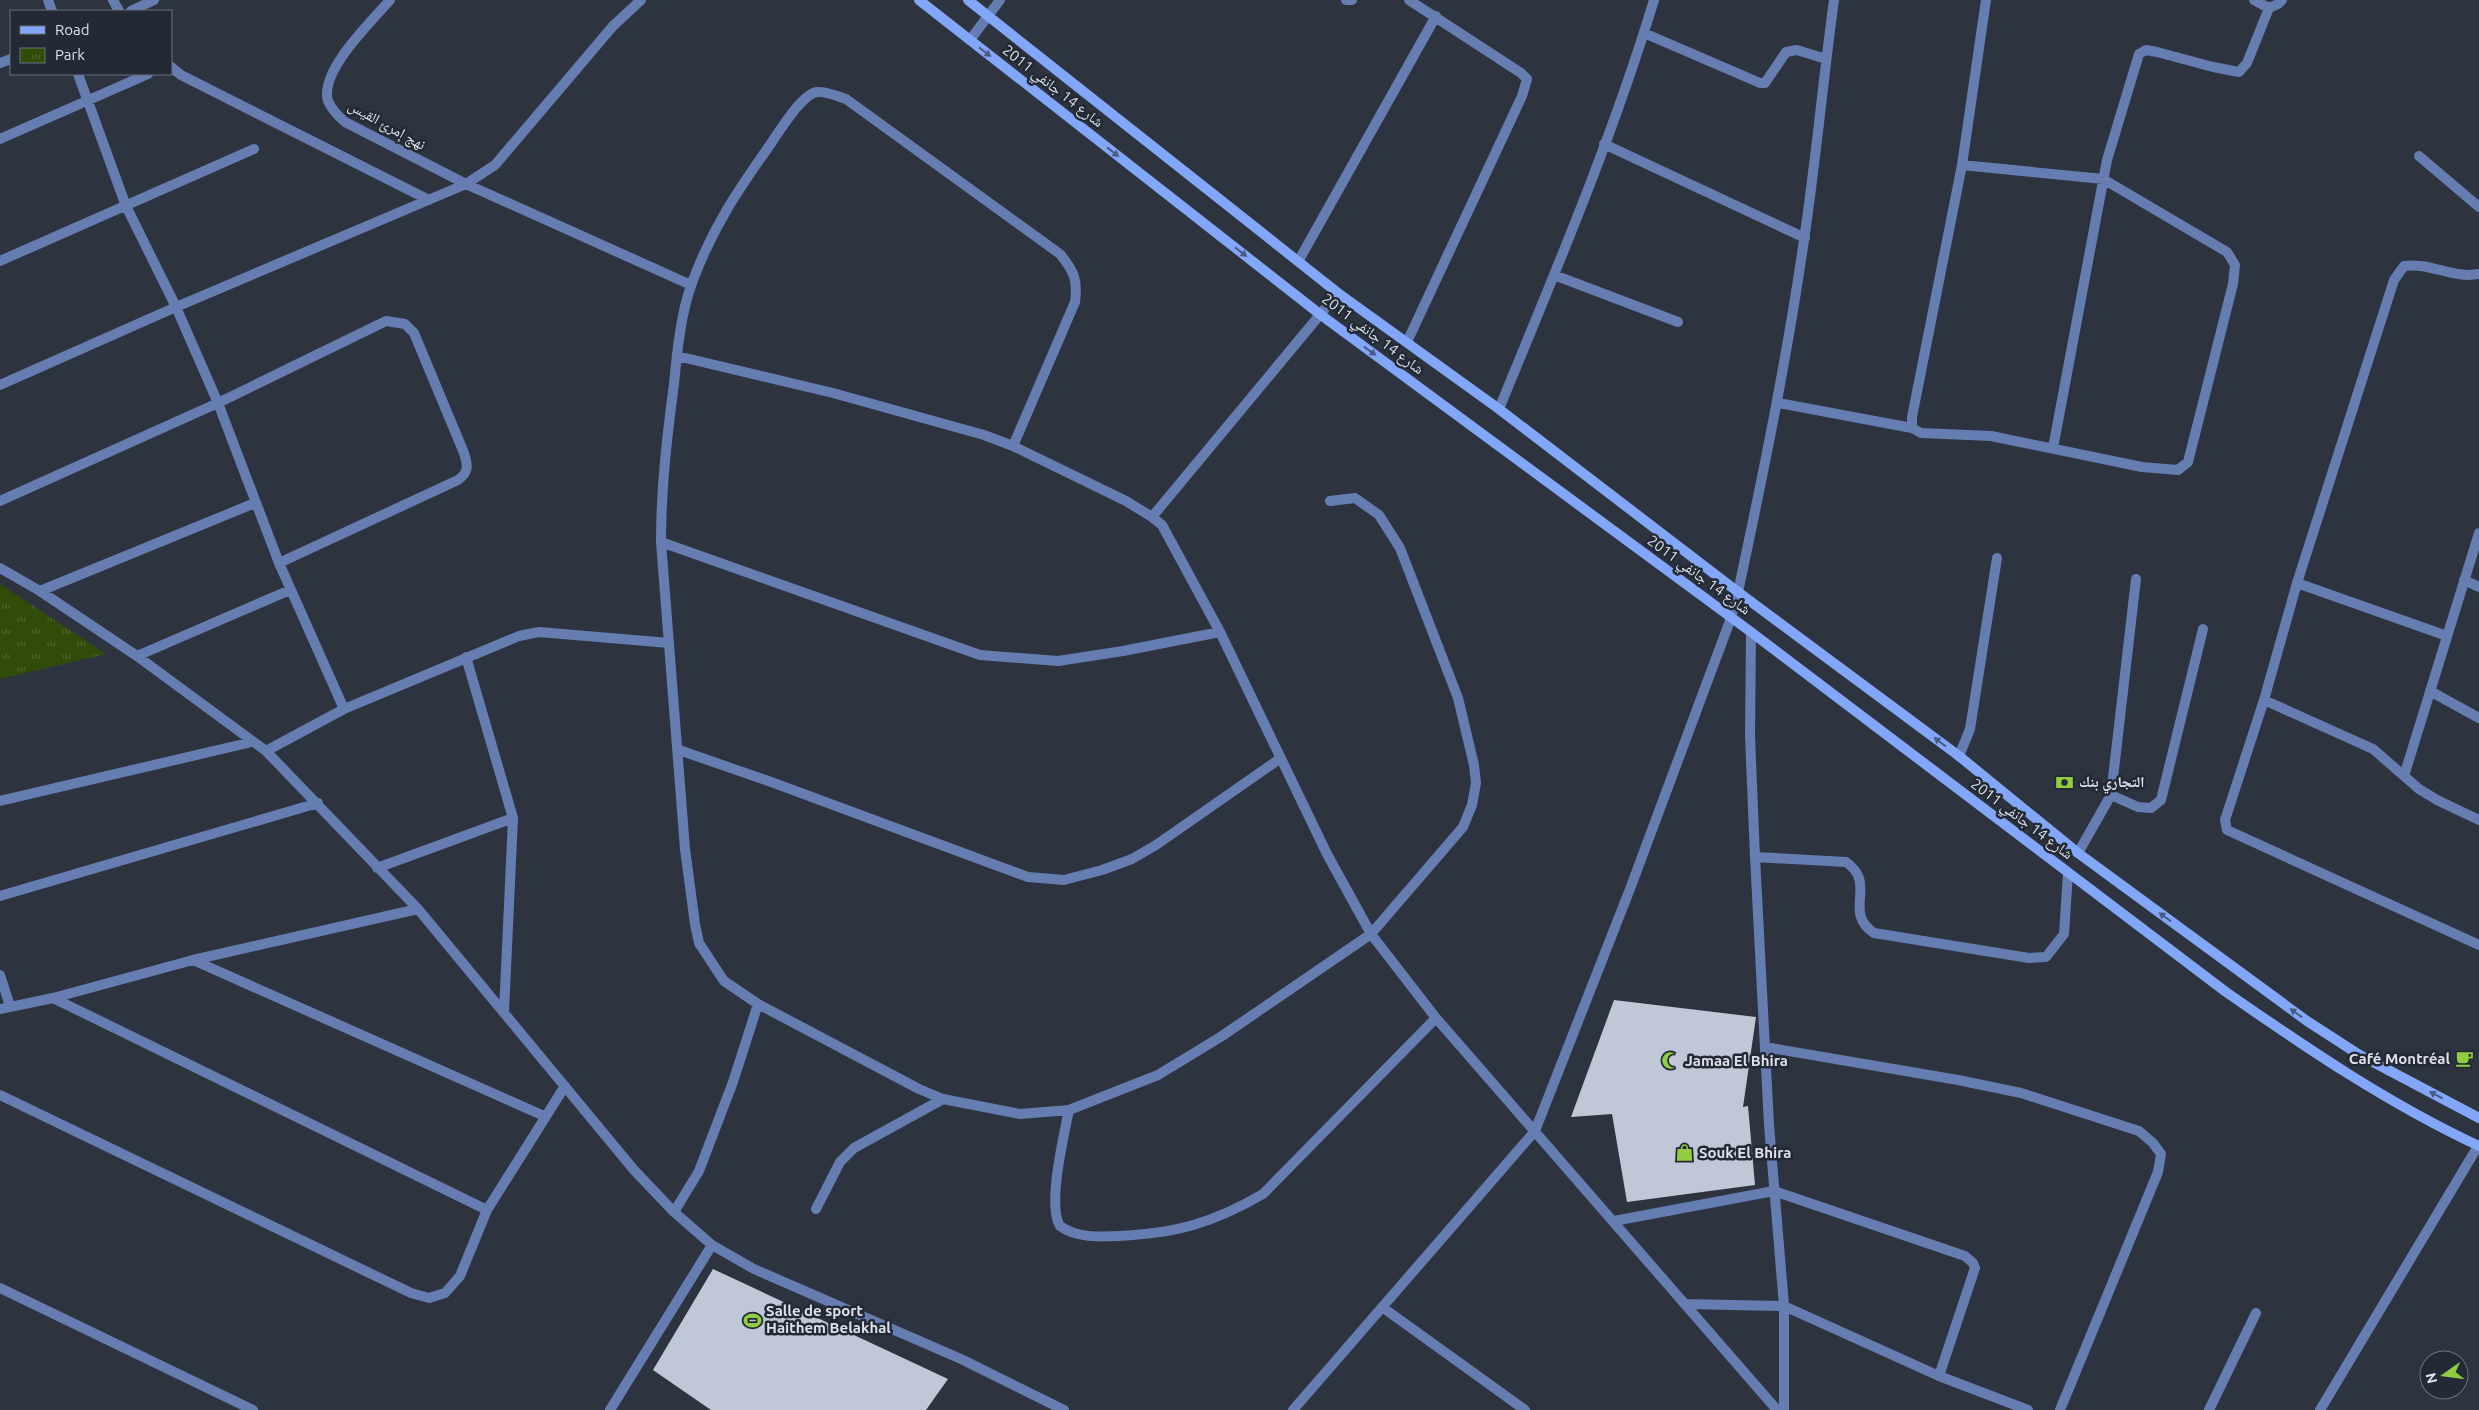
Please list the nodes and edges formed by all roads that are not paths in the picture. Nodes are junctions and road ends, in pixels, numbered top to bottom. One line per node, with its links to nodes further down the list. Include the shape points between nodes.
1 (154, 0): 16 (street)
2 (390, 0): 32 (street, نهج إمرئ القيس, via 339,59 327,88 328,100 345,122)
3 (641, 0): 32 (street, via 613,26 495,165)
4 (919, 0): 20 (main road, شارع 14 جانفي 2011)
5 (968, 0): 17 (main road, شارع 14 جانفي 2011)
6 (1000, 0): 17 (street)
7 (1346, 0): 8 (street)
8 (1352, 0)
9 (1409, 0): 18 (street)
10 (1654, 0): 19 (street)
11 (1834, 0): 21 (street)
12 (1986, 0): 30 (street)
13 (2254, 0): 15 (street)
14 (2282, 0): 15 (street)
15 (2269, 8): 31 (street, via 2247,63 2239,72 2146,50 2139,54)
16 (133, 10)
17 (988, 15): 20 (street); 37 (main road, شارع 14 جانفي 2011)
18 (1436, 16): 37 (street); 46 (street, via 1526,79 1522,96)
19 (1644, 34): 21 (street, via 1760,83 1770,79 1786,52 1797,50); 27 (street)
20 (970, 40): 44 (main road, شارع 14 جانفي 2011, one-way to 44)
21 (1826, 59): 36 (street)
22 (172, 68): 33 (street)
23 (78, 75): 25 (street)
24 (146, 75): 25 (street)
25 (88, 99): 26 (street); 34 (street)
26 (0, 139)
27 (1604, 144): 36 (street); 40 (street)
28 (254, 149): 34 (street)
29 (2419, 156): 35 (street)
30 (1962, 165): 31 (street); 52 (street)
31 (2103, 179): 54 (street); 54 (street, via 2227,252 2235,265 2233,284 2188,462 2183,468 2142,467)
32 (466, 184): 33 (street); 41 (street, نهج إمرئ القيس)
33 (429, 200): 43 (street)
34 (126, 206): 38 (street); 43 (street)
35 (2479, 207)
36 (1805, 238): 50 (street)
37 (1299, 260): 42 (main road, شارع 14 جانفي 2011)
38 (0, 261)
39 (2479, 274): 66 (street, via 2453,274 2418,264 2404,266 2394,280)
40 (1554, 275): 45 (street); 51 (street)
41 (691, 285): 47 (street); 53 (street, via 726,208 789,117 815,92 846,99 1060,254 1070,266 1077,285 1075,302)
42 (1338, 293): 44 (street); 46 (main road, شارع 14 جانفي 2011)
43 (176, 308): 48 (street); 49 (street)
44 (1321, 315): 58 (street); 71 (main road, شارع 14 جانفي 2011, one-way to 71)
45 (1678, 322)
46 (1407, 342): 51 (main road, شارع 14 جانفي 2011)
47 (677, 356): 53 (street, via 834,393); 60 (street, via 665,446)
48 (0, 385)
49 (218, 403): 55 (street); 57 (street); 62 (street, via 386,321 398,322 410,327 414,333 464,453 468,465 466,474 458,480)
50 (1778, 404): 52 (street); 70 (street)
51 (1499, 409): 70 (main road, شارع 14 جانفي 2011)
52 (1912, 428): 54 (street, via 1921,433 1991,436)
53 (1013, 446): 58 (street, via 1126,500)
54 (2053, 448)
55 (0, 501)
56 (1330, 501): 100 (street, via 1355,498 1380,515 1400,548 1458,698 1476,783 1463,827)
57 (255, 503): 62 (street); 69 (street)
58 (1152, 517): 73 (street, via 1166,532)
59 (2479, 533): 65 (street)
60 (661, 542): 73 (street, via 980,655 1058,661); 76 (street)
61 (1997, 558): 86 (street, via 1970,728)
62 (279, 563): 68 (street)
63 (0, 568): 69 (street)
64 (2136, 579): 89 (street)
65 (2464, 580): 67 (street); 75 (street)
66 (2297, 583): 75 (street); 80 (street)
67 (2479, 587)
68 (290, 590): 77 (street); 81 (street)
69 (40, 591): 77 (street)
70 (1738, 592): 71 (street); 86 (main road, شارع 14 جانفي 2011, one-way to 70)
71 (1731, 618): 74 (main road, شارع 14 جانفي 2011); 116 (street)
72 (2203, 629): 89 (street, via 2161,800 2151,808 2138,807)
73 (1220, 632): 87 (street)
74 (1751, 632): 95 (street, via 1750,736); 97 (main road, شارع 14 جانفي 2011)
75 (2447, 636): 79 (street)
76 (669, 643): 78 (street, via 539,632 519,636); 84 (street)
77 (137, 656): 83 (street)
78 (466, 657): 81 (street); 92 (street)
79 (2430, 691): 82 (street); 88 (street)
80 (2264, 700): 88 (street, via 2373,750); 101 (street, via 2230,799 2225,820 2227,830)
81 (344, 709): 85 (street)
82 (2479, 718)
83 (252, 742): 85 (street); 90 (street)
84 (679, 750): 87 (street, via 1028,877 1064,880 1132,859); 105 (street, via 685,849 699,943 724,981)
85 (266, 751): 91 (street)
86 (1959, 756): 94 (main road, شارع 14 جانفي 2011)
87 (1281, 758): 100 (street, via 1327,854)
88 (2404, 776): 93 (street, via 2437,800)
89 (2111, 795): 94 (street)
90 (0, 801)
91 (318, 803): 96 (street); 98 (street)
92 (513, 818): 96 (street); 107 (street)
93 (2479, 820)
94 (2078, 853): 115 (main road, شارع 14 جانفي 2011, one-way to 94, via 2358,1054 2307,1021)
95 (1755, 857): 97 (street, via 1846,862 1856,868 1860,878 1860,917 1863,926 1874,933 2029,958 2046,957 2064,934); 109 (street)
96 (377, 868): 99 (street)
97 (2068, 873): 117 (main road, شارع 14 جانفي 2011, via 2301,1044 2397,1105)
98 (0, 896)
99 (418, 909): 102 (street); 107 (street)
100 (1371, 934): 108 (street); 113 (street, via 1222,1036 1158,1075)
101 (2479, 945)
102 (193, 960): 104 (street); 114 (street)
103 (0, 975): 106 (street)
104 (53, 998): 106 (street); 120 (street)
105 (758, 1004): 112 (street, via 846,1053); 121 (street, via 699,1171)
106 (5, 1008)
107 (504, 1012): 110 (street)
108 (1436, 1018): 113 (street, via 1263,1194 1235,1210 1180,1230 1093,1237 1060,1226 1055,1214 1056,1182); 116 (street)
109 (1765, 1047): 118 (street); 138 (street, via 2021,1093 2139,1131 2153,1143 2161,1154 2158,1172)
110 (565, 1086): 114 (street); 121 (street, via 634,1170)
111 (0, 1095): 120 (street, via 410,1293 429,1298 445,1292 460,1276)
112 (943, 1099): 113 (street, via 1020,1114); 119 (street, via 854,1148 840,1162)
113 (1068, 1110)
114 (544, 1116): 120 (street)
115 (2479, 1118)
116 (1536, 1131): 122 (street); 127 (street)
117 (2478, 1146): 140 (street)
118 (1774, 1191): 122 (street); 126 (street); 129 (street, via 1965,1256 1973,1262 1974,1268)
119 (816, 1209)
120 (487, 1210)
121 (674, 1212): 123 (street)
122 (1614, 1221): 125 (street)
123 (712, 1245): 131 (street); 132 (street, via 754,1269 961,1359)
124 (0, 1288): 130 (street)
125 (1685, 1304): 126 (street); 135 (street)
126 (1784, 1306): 129 (street); 136 (street)
127 (1382, 1308): 133 (street); 134 (street)
128 (2256, 1313): 139 (street)
129 (1938, 1376): 137 (street)
130 (253, 1410)
131 (610, 1410)
132 (1064, 1410)
133 (1293, 1410)
134 (1525, 1410)
135 (1776, 1410)
136 (1784, 1410)
137 (2028, 1410)
138 (2060, 1410)
139 (2210, 1410)
140 (2320, 1410)

